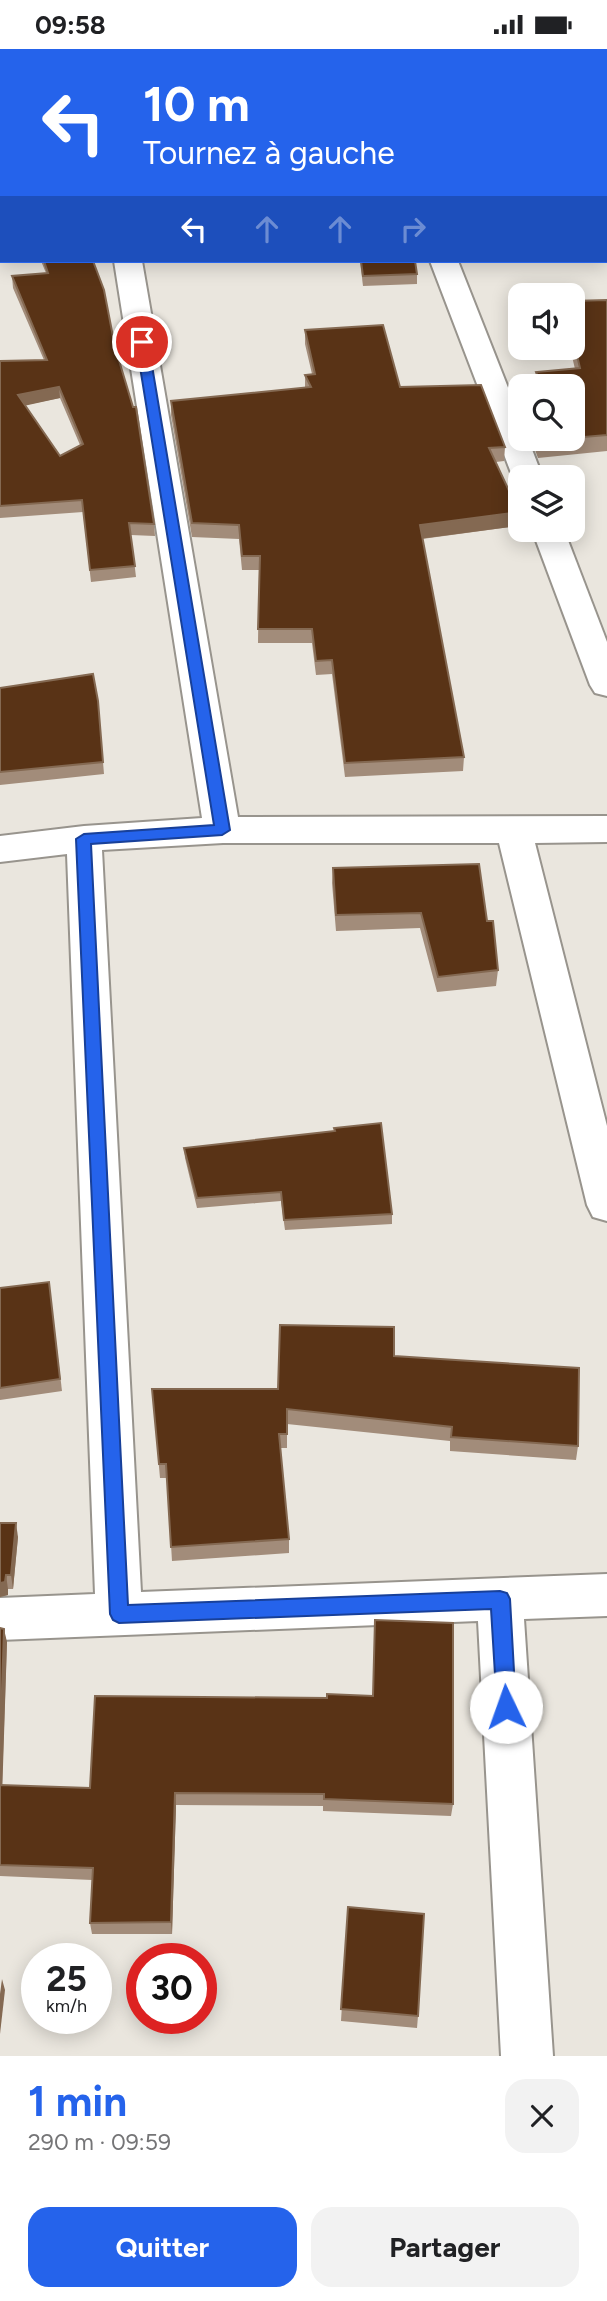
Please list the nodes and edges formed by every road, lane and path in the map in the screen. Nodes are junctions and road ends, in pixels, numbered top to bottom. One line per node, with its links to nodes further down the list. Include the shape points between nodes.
1 (128, 263): 7 (street)
2 (445, 263): 3 (street)
3 (523, 465)
4 (553, 542): 5 (street)
5 (607, 685)
6 (607, 829): 8 (street)
7 (222, 830): 8 (street); 9 (street)
8 (514, 832): 11 (street)
9 (84, 839): 10 (street); 14 (street)
10 (0, 849)
11 (607, 1205)
12 (607, 1595): 13 (street)
13 (500, 1599): 14 (street); 16 (street)
14 (119, 1614): 15 (street)
15 (0, 1619)
16 (527, 2056)

